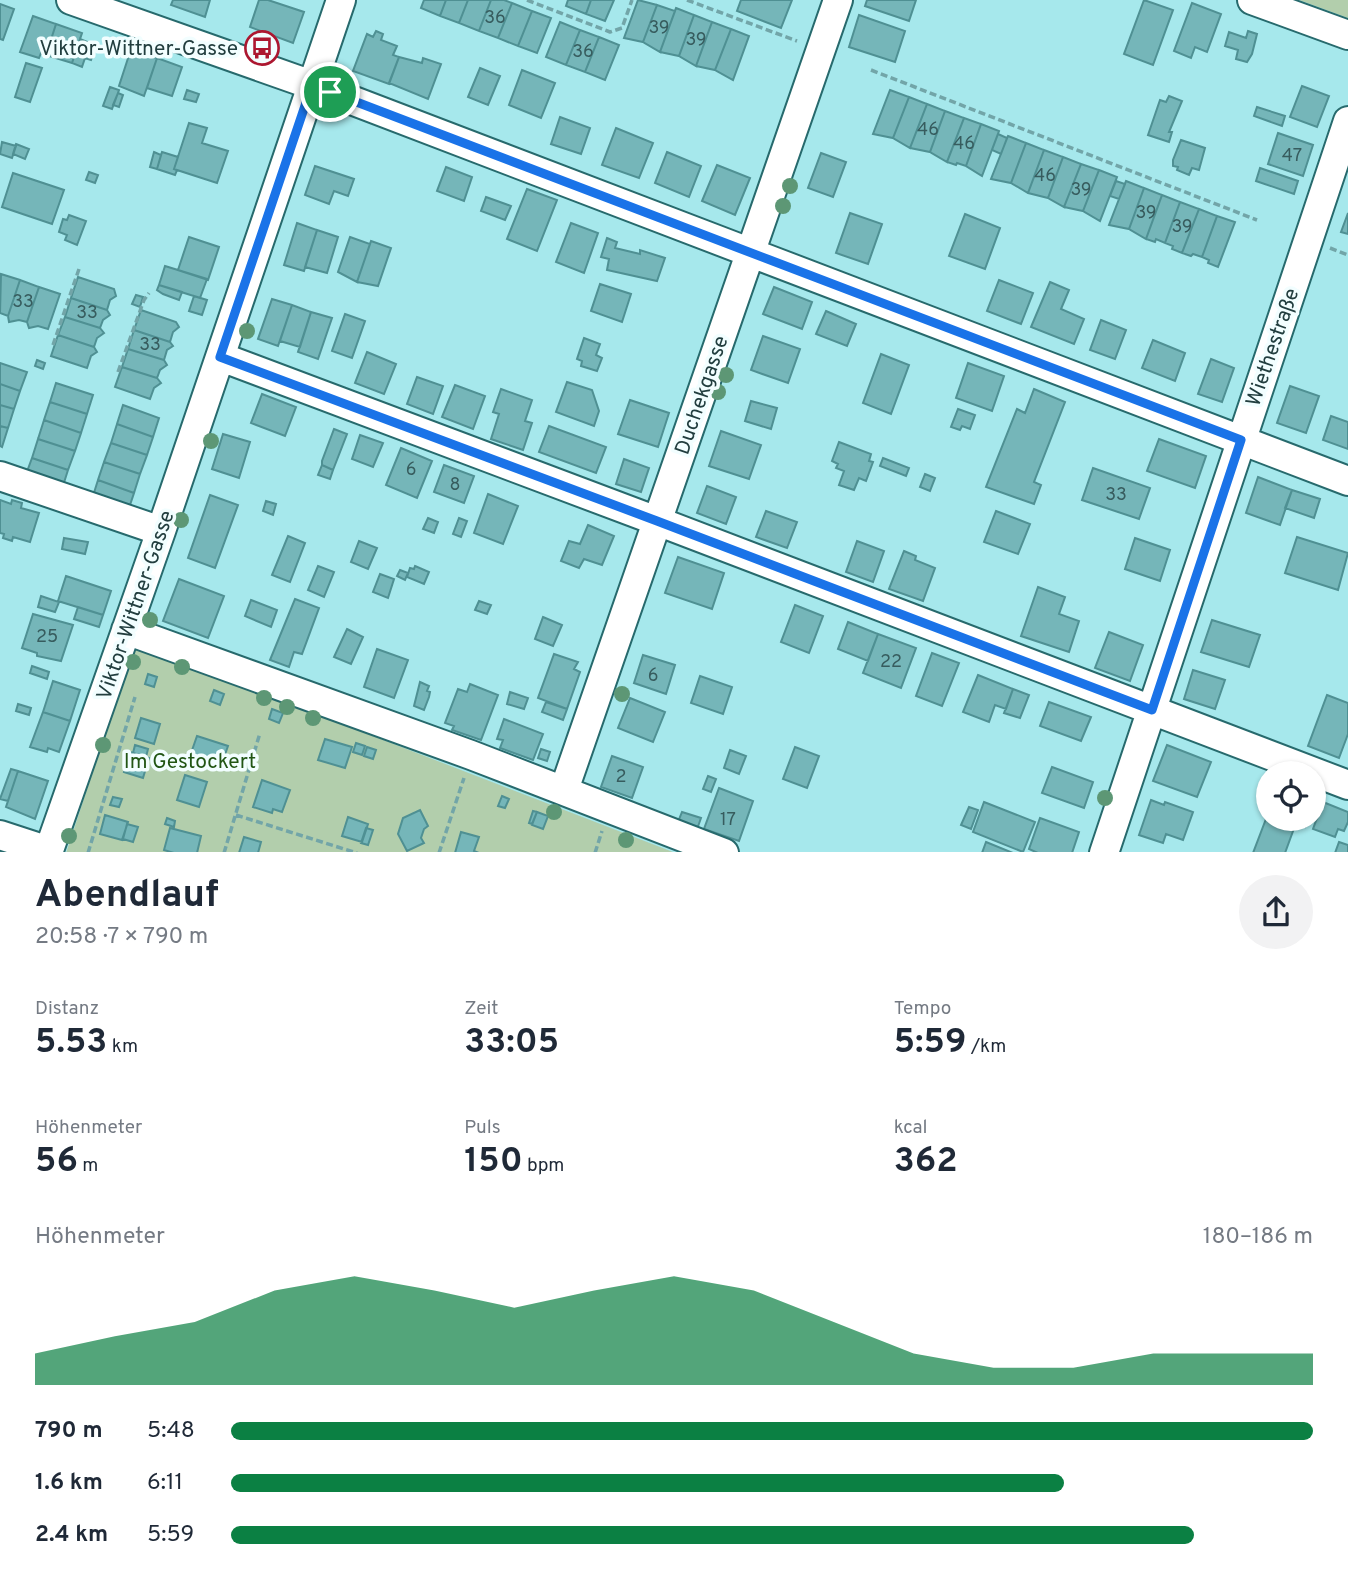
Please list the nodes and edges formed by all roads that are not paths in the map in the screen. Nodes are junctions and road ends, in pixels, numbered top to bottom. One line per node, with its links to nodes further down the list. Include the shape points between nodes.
1 (71, 0): 6 (street)
2 (341, 0): 6 (street, Viktor-Wittner-Gasse)
3 (838, 0): 8 (street, Duchekgasse)
4 (1252, 0): 5 (street)
5 (1348, 35)
6 (312, 85): 8 (street); 9 (street, Viktor-Wittner-Gasse)
7 (1348, 121): 10 (street, Wiethestraße)
8 (750, 251): 10 (street); 13 (street, Duchekgasse)
9 (220, 357): 13 (street); 14 (street, Viktor-Wittner-Gasse)
10 (1241, 440): 12 (street); 16 (street, Wiethestraße)
11 (0, 476): 14 (street)
12 (1348, 481)
13 (657, 521): 16 (street); 18 (street, Duchekgasse)
14 (161, 531): 15 (street, Viktor-Wittner-Gasse)
15 (126, 630): 18 (street); 20 (street, Viktor-Wittner-Gasse)
16 (1152, 710): 17 (street); 22 (street, Wiethestraße)
17 (1348, 785)
18 (564, 790): 21 (street)
19 (0, 835): 20 (street)
20 (49, 852)
21 (724, 852)
22 (1104, 852)

